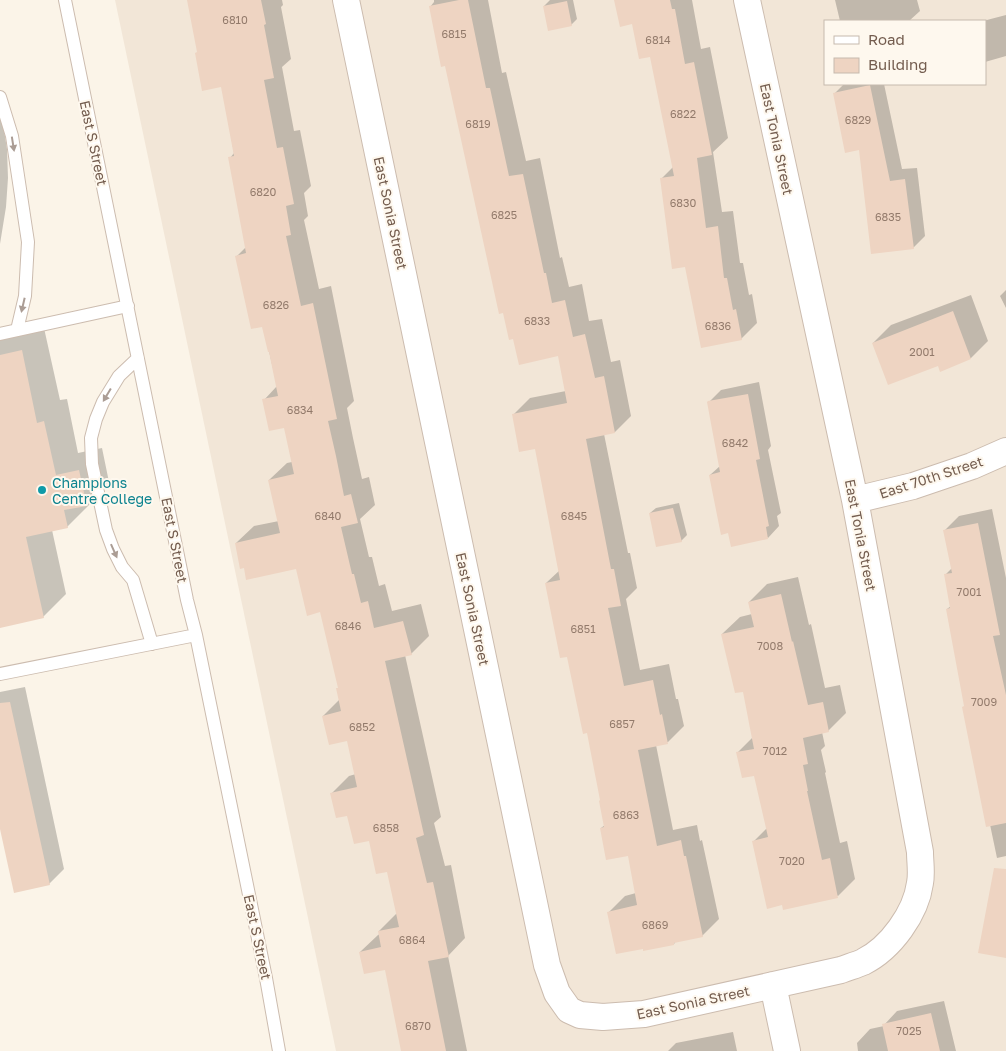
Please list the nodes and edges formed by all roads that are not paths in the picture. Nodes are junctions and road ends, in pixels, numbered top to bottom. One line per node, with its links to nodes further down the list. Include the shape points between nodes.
1 (65, 0): 5 (lane, East S Street)
2 (346, 0): 14 (street, East Sonia Street, via 547,965 557,993 569,1010 580,1016 603,1017 644,1014)
3 (747, 0): 10 (street, East Tonia Street)
4 (0, 97): 6 (lane, one-way to 6, via 12,136 28,242 25,296)
5 (128, 306): 6 (lane); 8 (lane, East S Street)
6 (17, 330): 7 (lane)
7 (0, 334)
8 (138, 358): 11 (lane, East S Street); 12 (lane, one-way to 12, via 119,376 102,402 91,438 92,464 106,530 122,568 133,580)
9 (1006, 451): 10 (street, East 70th Street, via 913,486)
10 (855, 500): 14 (street, East Tonia Street, via 920,852 921,882 914,905 900,930 864,962)
11 (196, 635): 12 (lane); 15 (lane, East S Street)
12 (152, 644): 13 (lane)
13 (0, 674)
14 (773, 985): 16 (street)
15 (279, 1051)
16 (787, 1051)

